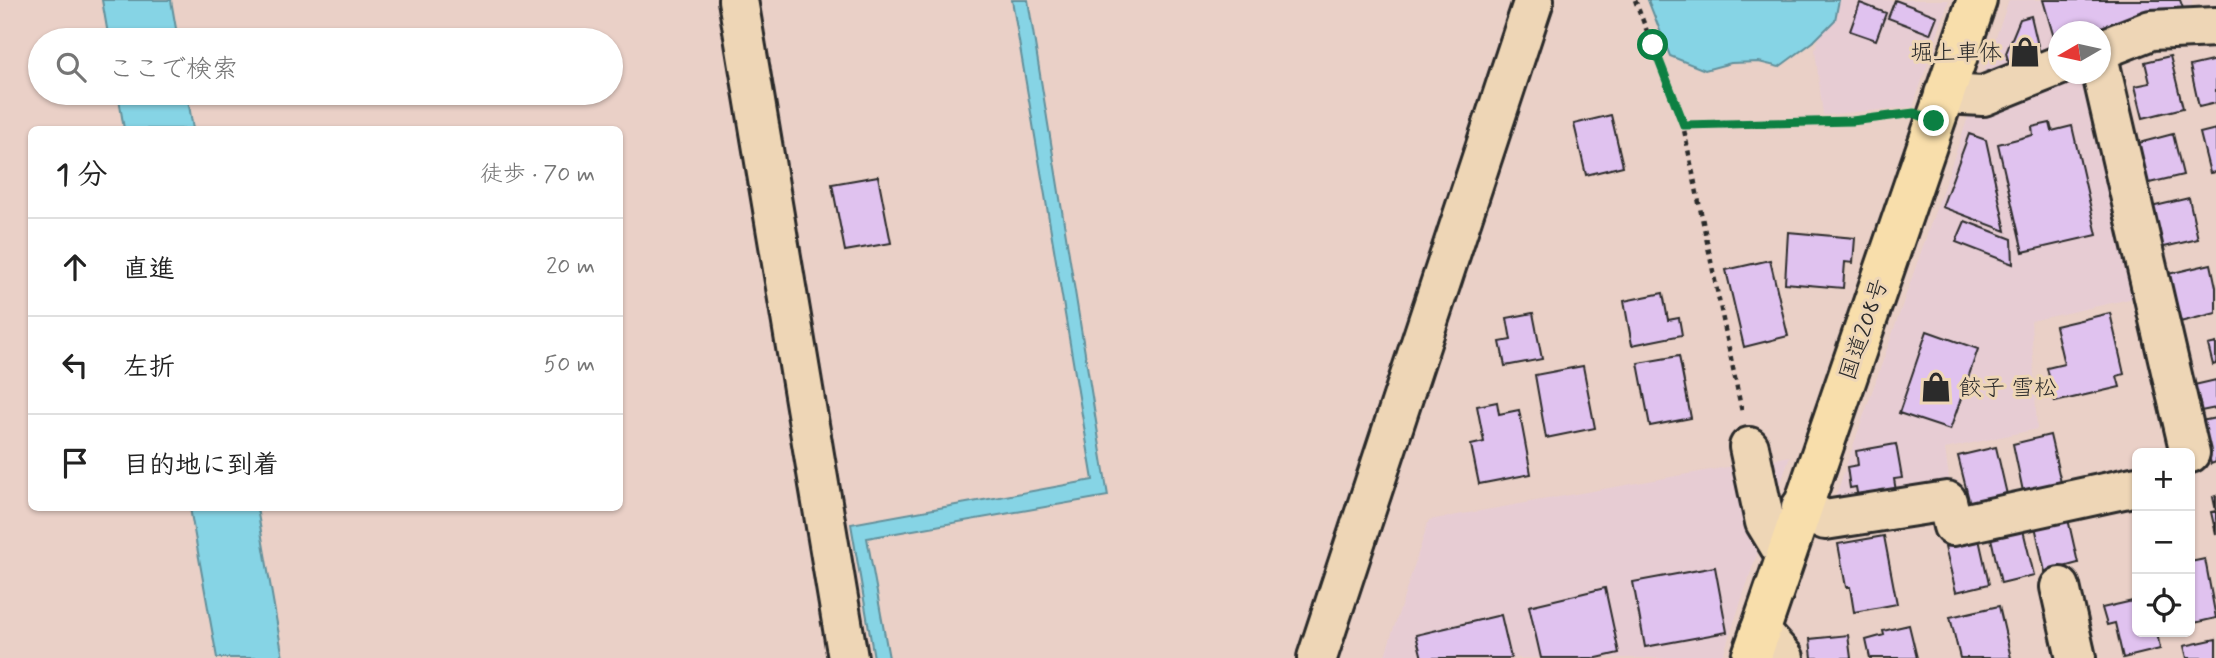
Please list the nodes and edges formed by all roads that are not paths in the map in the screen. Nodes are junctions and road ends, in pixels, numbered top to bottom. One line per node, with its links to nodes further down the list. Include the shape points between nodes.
1 (738, 0): 16 (street)
2 (1534, 0): 17 (street)
3 (1977, 0): 8 (highway, 国道208号)
4 (2216, 27): 5 (street, via 2151,30)
5 (2111, 46)
6 (2048, 70): 8 (street, via 1983,96)
7 (2105, 84): 10 (street)
8 (1939, 107): 12 (highway, 国道208号)
9 (1749, 447): 13 (street, via 1765,523)
10 (2189, 448)
11 (2132, 487): 12 (street, via 1952,526 1947,500 1825,520)
12 (1801, 507): 13 (highway, 国道208号)
13 (1785, 555): 15 (highway, 国道208号)
14 (2060, 587): 18 (street)
15 (1765, 649)
16 (848, 658)
17 (1317, 658)
18 (2076, 658)

